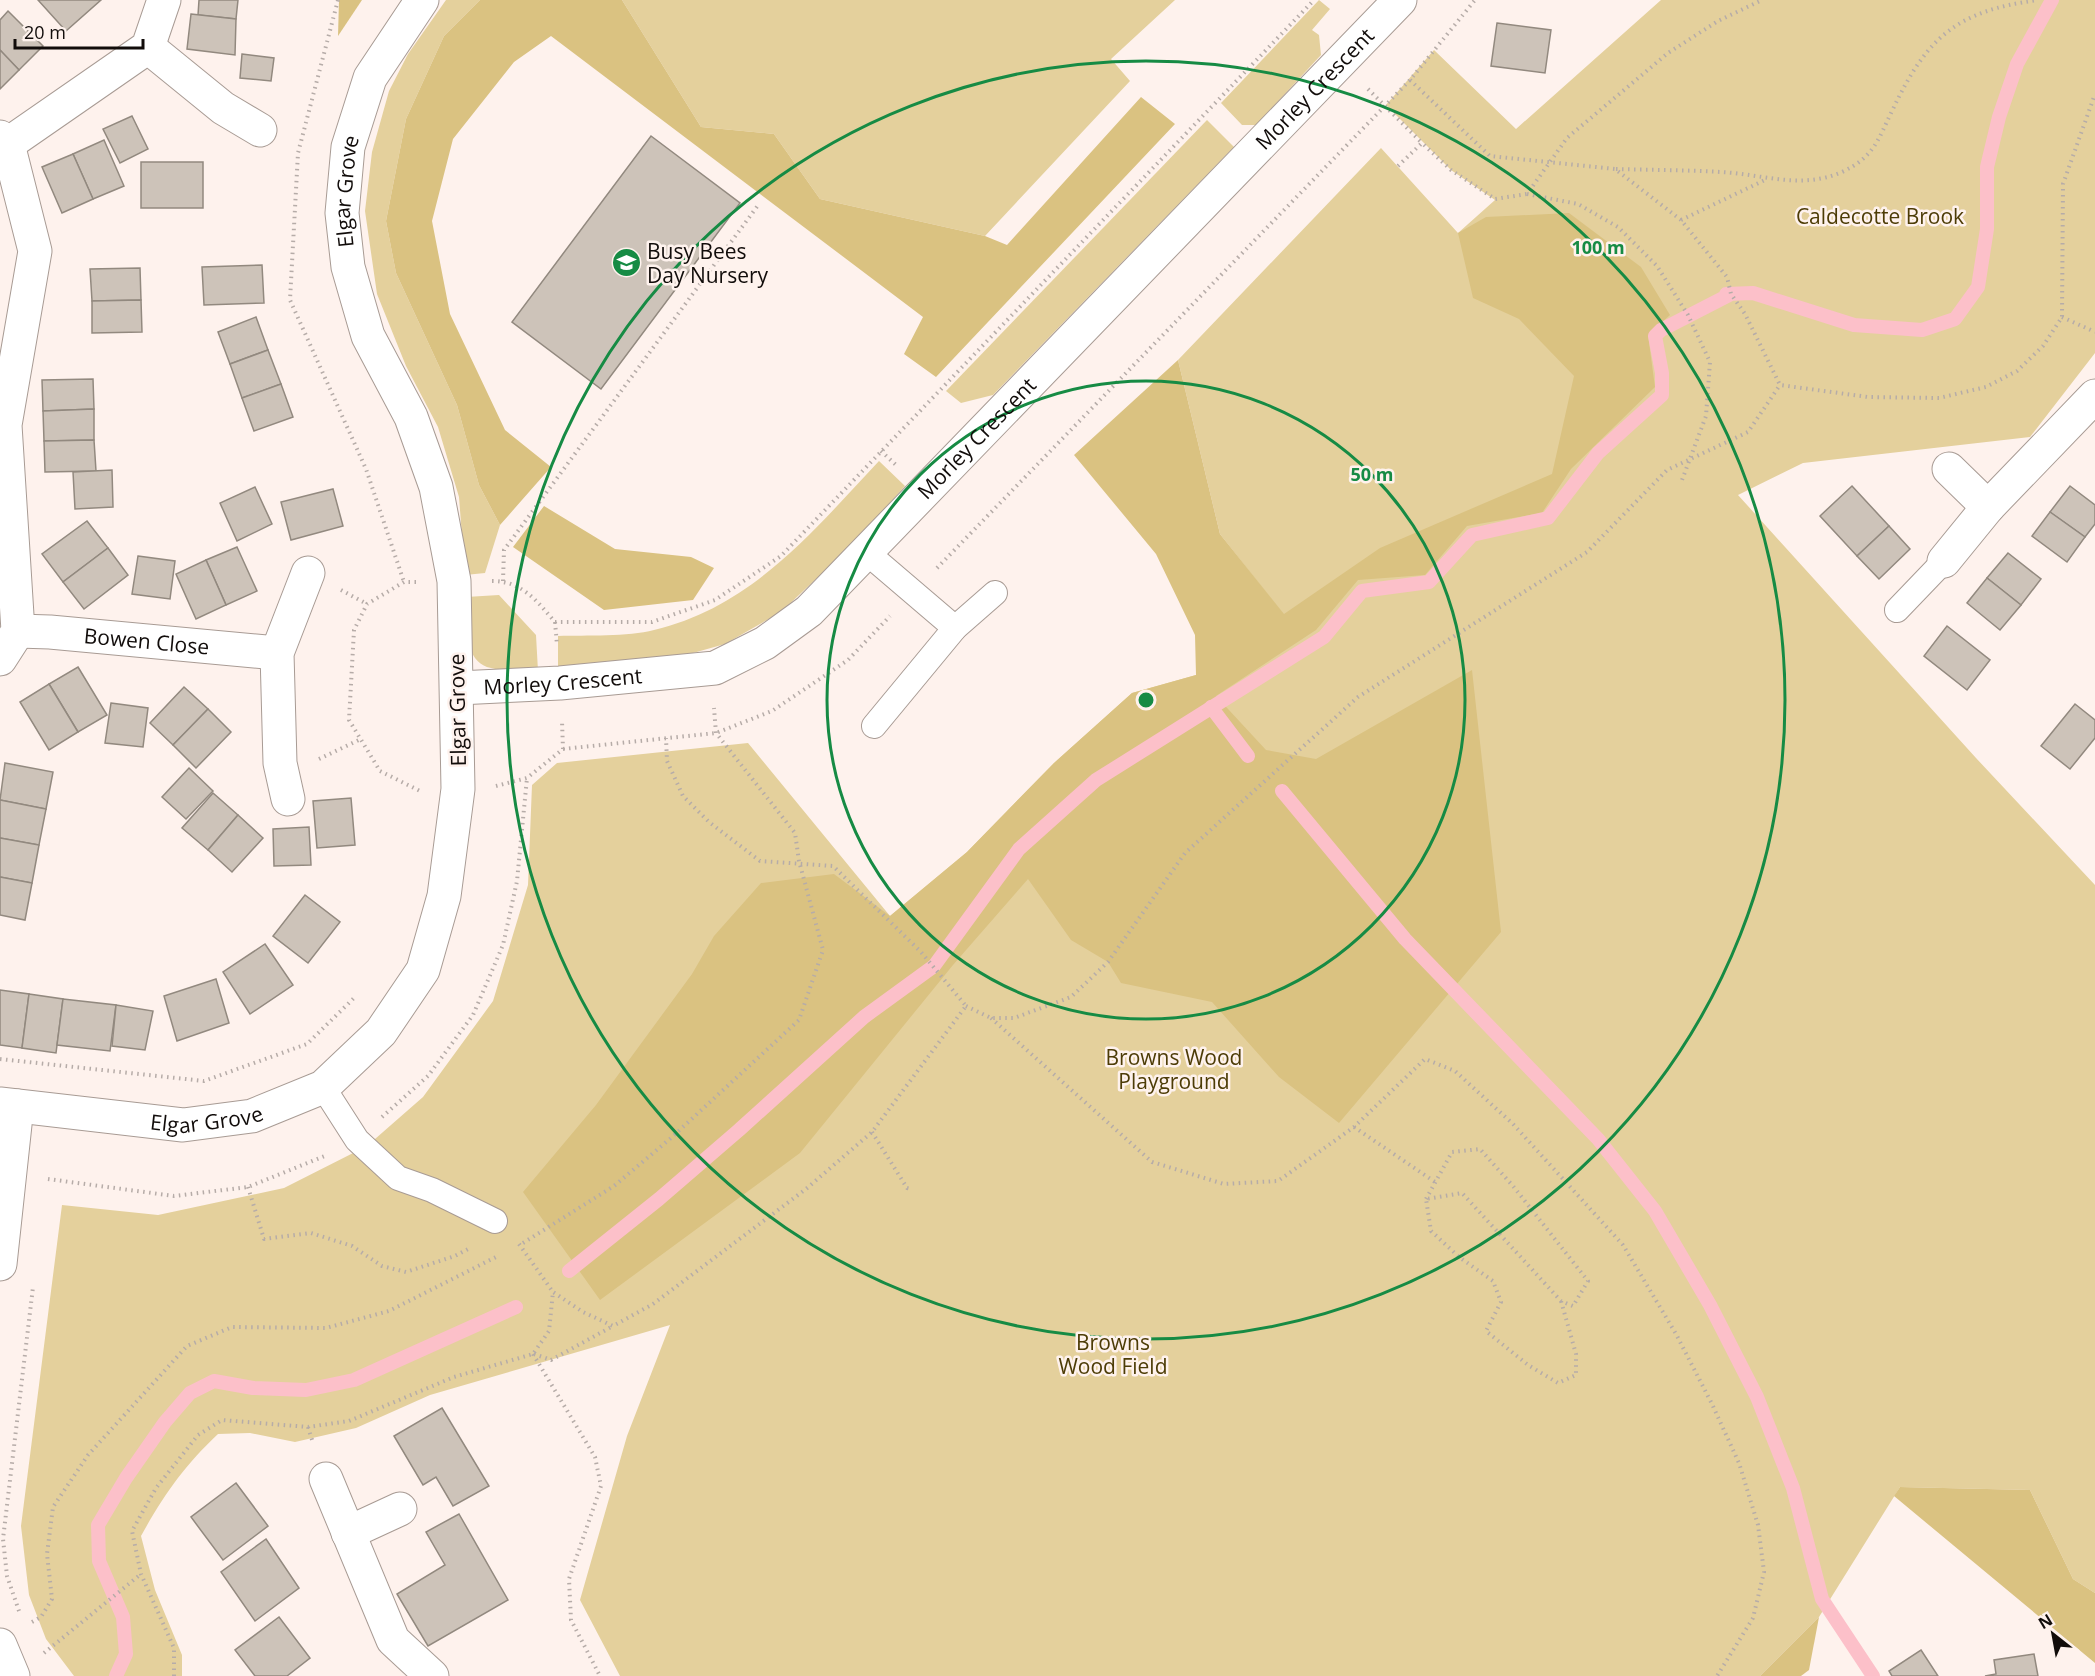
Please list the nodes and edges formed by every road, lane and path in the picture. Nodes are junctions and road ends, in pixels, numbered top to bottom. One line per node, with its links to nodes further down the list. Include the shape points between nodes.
1 (164, 0): 8 (street)
2 (422, 0): 44 (street, Elgar Grove, via 370,78 348,147 342,213 348,267 368,336 411,417 436,487 454,581)
3 (1314, 0): 39 (path, via 781,555 716,600 652,622)
4 (1400, 0): 32 (street, Morley Crescent)
5 (1475, 0): 9 (path)
6 (1761, 0): 16 (path, via 1718,21 1668,53 1567,138)
7 (2036, 0): 19 (path, via 1981,12 1950,27 1918,61 1874,150 1843,171 1812,181)
8 (148, 47): 13 (street, via 223,108); 14 (street)
9 (1410, 80): 12 (path); 16 (path, via 1490,156)
10 (1362, 83): 12 (path)
11 (2095, 94): 23 (path, via 2063,184)
12 (1386, 105): 15 (path); 36 (path)
13 (260, 130)
14 (4, 141): 31 (street, via 35,251 5,425)
15 (1422, 144): 17 (path); 20 (path, via 1450,170 1495,199)
16 (1548, 162): 18 (path); 20 (path)
17 (1398, 166)
18 (1615, 169): 19 (path, via 1723,172); 22 (path)
19 (1768, 179): 22 (path)
20 (1527, 194): 27 (path, via 1578,204 1618,227 1657,266 1682,303 1710,362 1706,416)
21 (759, 204): 35 (path, via 504,550)
22 (1681, 220): 25 (path, via 1726,278)
23 (2062, 317): 24 (path); 25 (path, via 2043,346 2017,371 1986,387 1939,398 1868,397)
24 (2095, 332)
25 (1780, 385): 27 (path, via 1748,432)
26 (2095, 396): 30 (street)
27 (1692, 458): 29 (path); 56 (path, via 1667,470 1587,552 1358,697 1185,853 1108,962 1071,997 1014,1018)
28 (1949, 469): 30 (street)
29 (1682, 480)
30 (1988, 507): 33 (street)
31 (5, 528): 41 (street)
32 (866, 552): 36 (lane); 44 (street, Morley Crescent, via 809,611 765,643 715,668)
33 (1944, 561): 38 (lane)
34 (308, 573): 42 (street)
35 (503, 581)
36 (913, 592): 40 (lane); 47 (path, via 848,660 772,711)
37 (995, 593): 40 (lane)
38 (1897, 610)
39 (555, 622)
40 (955, 628): 46 (lane)
41 (18, 631): 42 (street, Bowen Close); 43 (street)
42 (277, 653): 51 (street, via 280,763)
43 (0, 659)
44 (458, 688): 58 (street, Elgar Grove, via 455,810 444,896 423,970 381,1032)
45 (714, 705): 47 (path)
46 (874, 726)
47 (716, 733): 48 (path); 53 (path, via 795,833)
48 (666, 738): 49 (path); 53 (path, via 667,761 683,796 709,822 760,861)
49 (563, 749)
50 (421, 791): 52 (path)
51 (288, 799)
52 (420, 803)
53 (799, 861): 55 (path, via 833,866 921,952); 69 (path, via 823,950 799,1020 614,1186)
54 (360, 992): 57 (path, via 307,1044 204,1081)
55 (966, 1006): 56 (path); 61 (path)
56 (991, 1018): 60 (path, via 1152,1162 1162,1166 1224,1184 1278,1181)
57 (0, 1059)
58 (323, 1087): 59 (street, Elgar Grove, via 252,1116 183,1125); 68 (lane, via 357,1140 398,1178)
59 (9, 1105): 72 (street)
60 (1354, 1128): 63 (path); 88 (path, via 1425,1059 1455,1071 1513,1124 1623,1245 1712,1404 1739,1463 1758,1525 1764,1572 1753,1618)
61 (872, 1132): 66 (path); 76 (path, via 806,1189 653,1304)
62 (46, 1179): 65 (path)
63 (1435, 1182): 67 (path); 75 (path, via 1452,1152 1480,1149 1588,1281 1573,1306)
64 (248, 1187): 68 (path, via 264,1239 311,1233 352,1246 382,1266 406,1272 455,1256 490,1238)
65 (45, 1190)
66 (911, 1190)
67 (1426, 1199): 75 (path, via 1462,1193); 75 (path, via 1431,1231 1493,1281 1501,1302 1486,1331 1558,1383 1576,1375 1576,1354)
68 (495, 1221): 69 (path)
69 (520, 1245): 70 (path); 74 (path)
70 (512, 1249)
71 (504, 1253): 83 (path, via 389,1311 326,1328 232,1327 187,1346 88,1455 53,1507 47,1554 52,1599 41,1617)
72 (0, 1264)
73 (33, 1283): 82 (path, via 3,1539 7,1576)
74 (554, 1292): 76 (path); 77 (path, via 549,1331)
75 (1561, 1301)
76 (613, 1326): 77 (path, via 551,1360)
77 (533, 1354): 81 (path, via 454,1377 349,1420 308,1427 222,1420 198,1435 156,1488 132,1531); 87 (path, via 595,1457 601,1486 569,1579 571,1620)
78 (326, 1479): 80 (street)
79 (400, 1509): 80 (street)
80 (348, 1533): 86 (street, via 393,1640)
81 (141, 1574): 84 (path); 85 (path, via 174,1648)
82 (21, 1616)
83 (12, 1636): 84 (street)
84 (13, 1676)
85 (174, 1676)
86 (432, 1676)
87 (600, 1676)
88 (1717, 1676)

